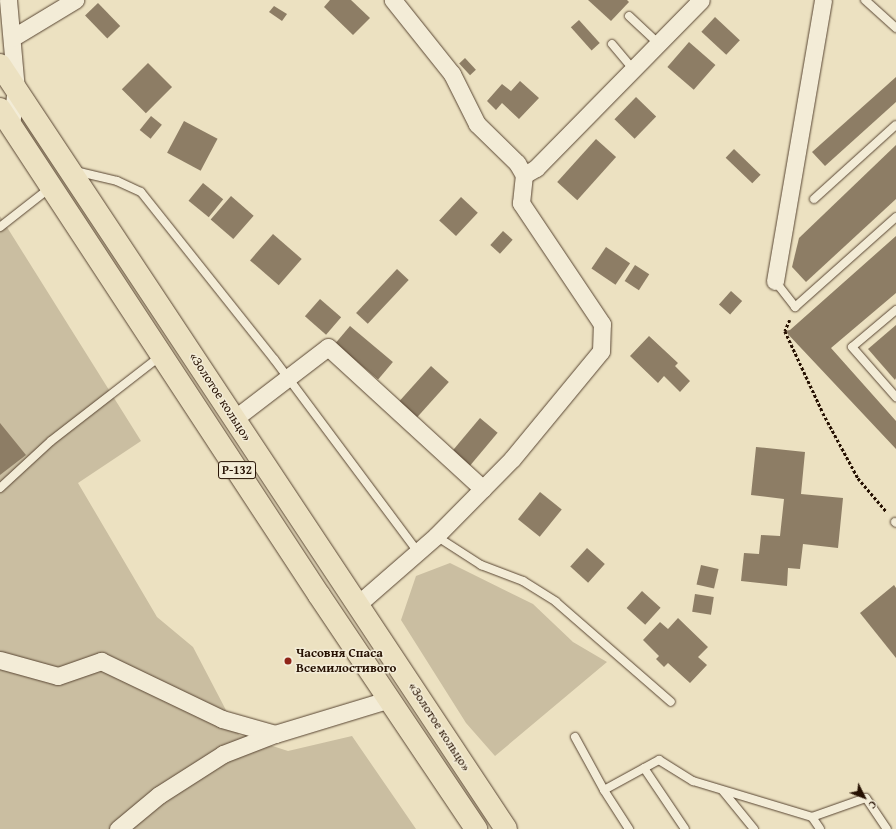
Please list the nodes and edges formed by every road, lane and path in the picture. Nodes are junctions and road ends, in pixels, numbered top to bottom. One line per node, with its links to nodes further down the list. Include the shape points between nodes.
1 (8, 0): 9 (street)
2 (75, 0): 9 (street)
3 (393, 0): 18 (street, via 452,74 477,124 517,163)
4 (701, 0): 11 (street)
5 (823, 0): 23 (street)
6 (865, 0): 8 (lane)
7 (629, 16): 11 (lane)
8 (896, 28)
9 (12, 38): 14 (street)
10 (612, 44): 13 (lane)
11 (660, 45): 13 (street)
12 (0, 65): 14 (highway, «Золотое кольцо» / Р-132)
13 (634, 70): 18 (street, via 536,168)
14 (16, 89): 15 (street); 17 (highway, «Золотое кольцо» / Р-132)
15 (5, 117): 19 (highway, «Золотое кольцо» / Р-132)
16 (896, 125): 20 (lane)
17 (72, 171): 27 (lane, via 117,181 141,192 274,358); 29 (highway, «Золотое кольцо» / Р-132)
18 (524, 175): 31 (street, via 521,203 602,324 601,351 512,459)
19 (52, 187): 22 (lane); 26 (highway, «Золотое кольцо» / Р-132)
20 (814, 199)
21 (896, 217): 24 (lane)
22 (0, 227)
23 (775, 282): 24 (lane)
24 (795, 307): 32 (path, via 785,331 820,406 858,478)
25 (896, 310): 28 (lane, via 852,347)
26 (163, 355): 30 (lane, via 51,441); 37 (highway, «Золотое кольцо» / Р-132)
27 (287, 379): 29 (street); 31 (street, via 328,347); 34 (lane)
28 (896, 396)
29 (234, 419): 35 (highway, «Золотое кольцо» / Р-132)
30 (0, 488)
31 (482, 489): 33 (street)
32 (896, 522)
33 (436, 536): 34 (street); 38 (lane, via 481,566 523,581 556,602)
34 (418, 552): 35 (street)
35 (358, 604): 47 (highway, «Золотое кольцо» / Р-132)
36 (0, 660): 39 (street, via 58,676 101,660 222,719)
37 (390, 699): 39 (street); 46 (highway, «Золотое кольцо» / Р-132)
38 (671, 702)
39 (275, 734): 45 (street, via 223,754 158,795)
40 (575, 737): 42 (lane)
41 (644, 768): 42 (lane); 43 (lane, via 659,760 693,781); 49 (lane)
42 (604, 790): 48 (lane)
43 (722, 790): 44 (lane); 50 (lane)
44 (812, 817): 51 (lane); 52 (lane, via 866,798)
45 (118, 829)
46 (476, 829)
47 (506, 829)
48 (629, 829)
49 (685, 829)
50 (754, 829)
51 (820, 829)
52 (887, 829)

